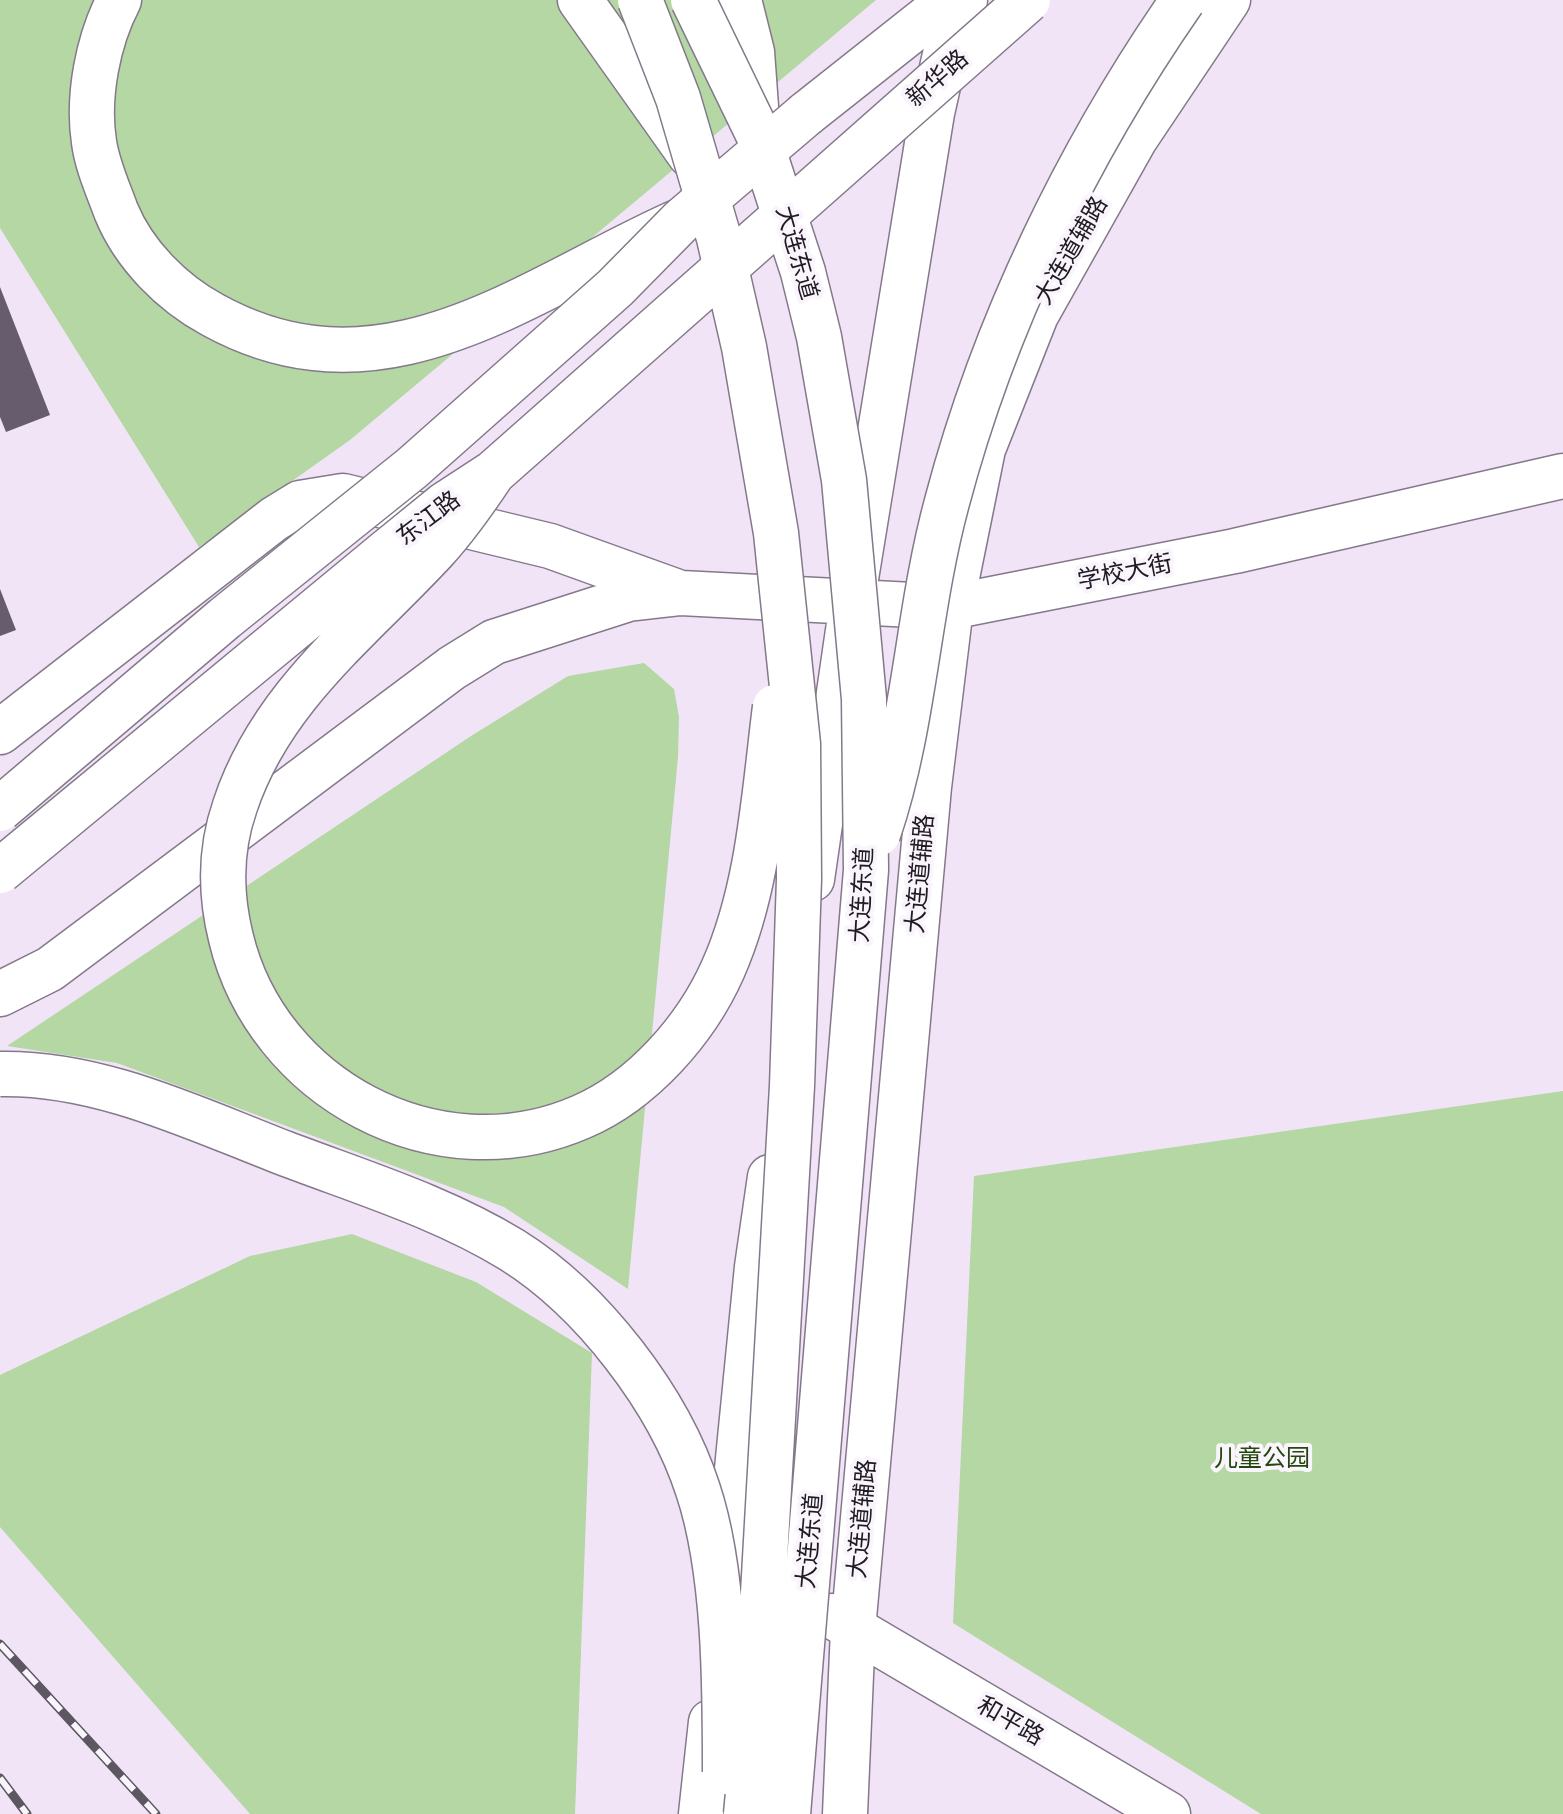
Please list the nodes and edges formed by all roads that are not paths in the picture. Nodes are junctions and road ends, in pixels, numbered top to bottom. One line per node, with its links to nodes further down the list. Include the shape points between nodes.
1 (119, 0): 16 (main road, via 98,55 94,141 125,233 191,303 263,339 351,349 437,335 494,316 617,248)
2 (580, 0): 15 (main road)
3 (640, 0): 15 (main road, 大连东道, bridge)
4 (693, 0): 13 (main road, 大连东道, bridge)
5 (739, 0): 13 (main road, via 752,52)
6 (903, 0): 12 (main road)
7 (950, 0): 12 (main road)
8 (965, 0): 20 (main road, via 946,50 932,113)
9 (1028, 0): 14 (main road, 新华路, bridge)
10 (1183, 0): 25 (main road, bridge, via 1090,150 1024,288 978,404 946,502 921,621 905,737)
11 (1228, 0): 21 (main road, 大连道辅路, via 1135,139 1036,315 983,449)
12 (806, 114): 16 (main road, 东江路, bridge)
13 (758, 134): 25 (main road, 大连东道, bridge, via 806,285 844,480 864,699)
14 (848, 157): 17 (main road, 东江路, bridge)
15 (698, 166): 22 (main road, 大连东道, bridge, via 756,406)
16 (682, 220): 24 (main road, 东江路, bridge, via 615,288 412,468)
17 (493, 473): 22 (main road, bridge, via 435,550 303,685 246,778 225,847 223,895 229,931 259,1009 315,1076 370,1113 459,1136 529,1132 599,1109 662,1059 708,995 737,929 760,824); 26 (main road, 东江路, bridge, via 444,505)
18 (1563, 476): 21 (main road, 学校大街, via 1235,551)
19 (681, 593): 20 (main road, 学校大街); 23 (main road, via 550,546 332,496 280,514); 27 (main road, via 614,603 494,642 385,717 50,969)
20 (852, 603): 21 (main road, 学校大街); 29 (main road, via 757,1267)
21 (951, 607): 30 (main road, 大连道辅路, via 929,787)
22 (786, 625): 33 (main road, 大连东道, bridge, via 798,744 799,879 783,1247)
23 (0, 732)
24 (0, 809)
25 (866, 870): 34 (main road, 大连东道, bridge)
26 (0, 871)
27 (0, 994)
28 (0, 1074): 32 (main road, bridge, via 106,1088 392,1194 512,1250 585,1310 651,1395 698,1490 715,1569)
29 (729, 1547): 30 (main road, 和平路); 31 (main road)
30 (853, 1629): 35 (main road, 大连道辅路); 36 (main road, 和平路)
31 (701, 1814)
32 (727, 1814)
33 (746, 1814)
34 (788, 1814)
35 (845, 1814)
36 (1168, 1814)

